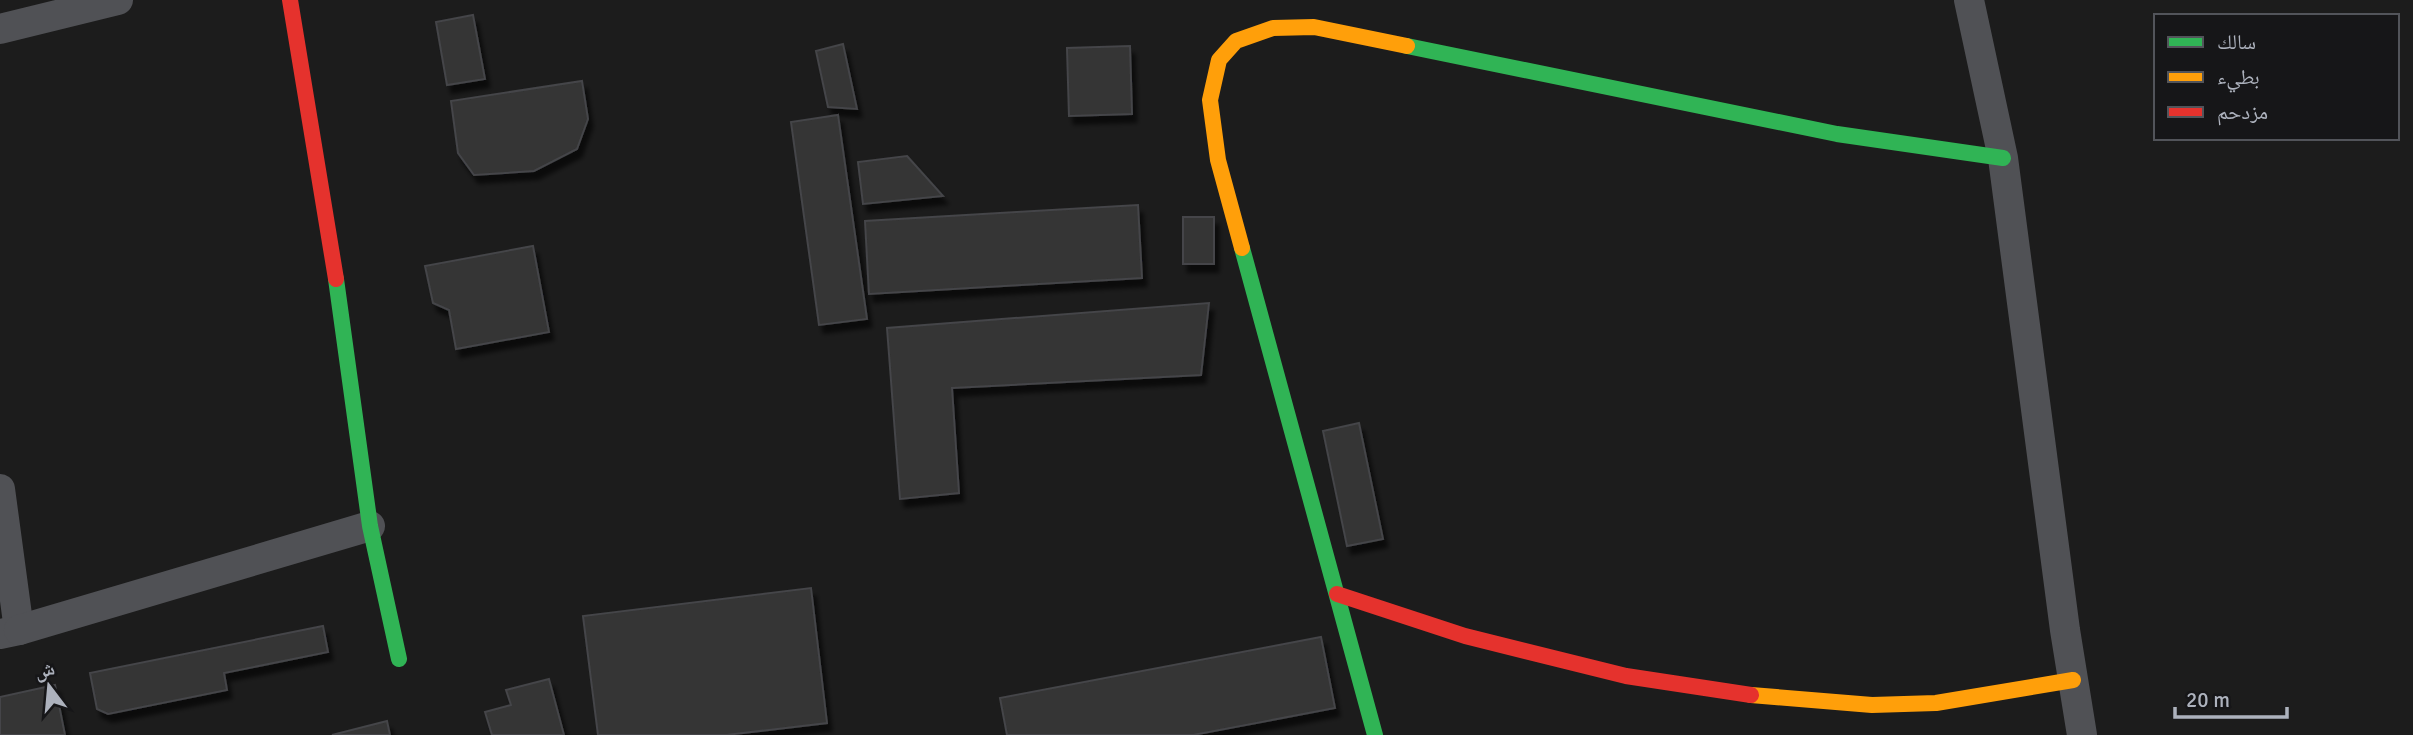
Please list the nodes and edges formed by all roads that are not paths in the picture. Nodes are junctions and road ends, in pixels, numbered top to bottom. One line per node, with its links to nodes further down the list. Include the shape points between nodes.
1 (118, 0): 4 (street)
2 (289, 0): 7 (street, via 345,335)
3 (1969, 0): 5 (street)
4 (0, 29)
5 (2003, 158): 8 (street, via 1837,134 1314,27 1273,28 1236,41 1219,60 1210,100 1218,160); 11 (street)
6 (0, 489): 9 (street)
7 (370, 526): 9 (street); 10 (street)
8 (1337, 594): 11 (street, via 1465,636 1626,676 1735,694 1872,705 1936,703); 12 (street)
9 (10, 632)
10 (399, 659)
11 (2073, 680): 13 (street)
12 (1375, 735)
13 (2082, 735)

